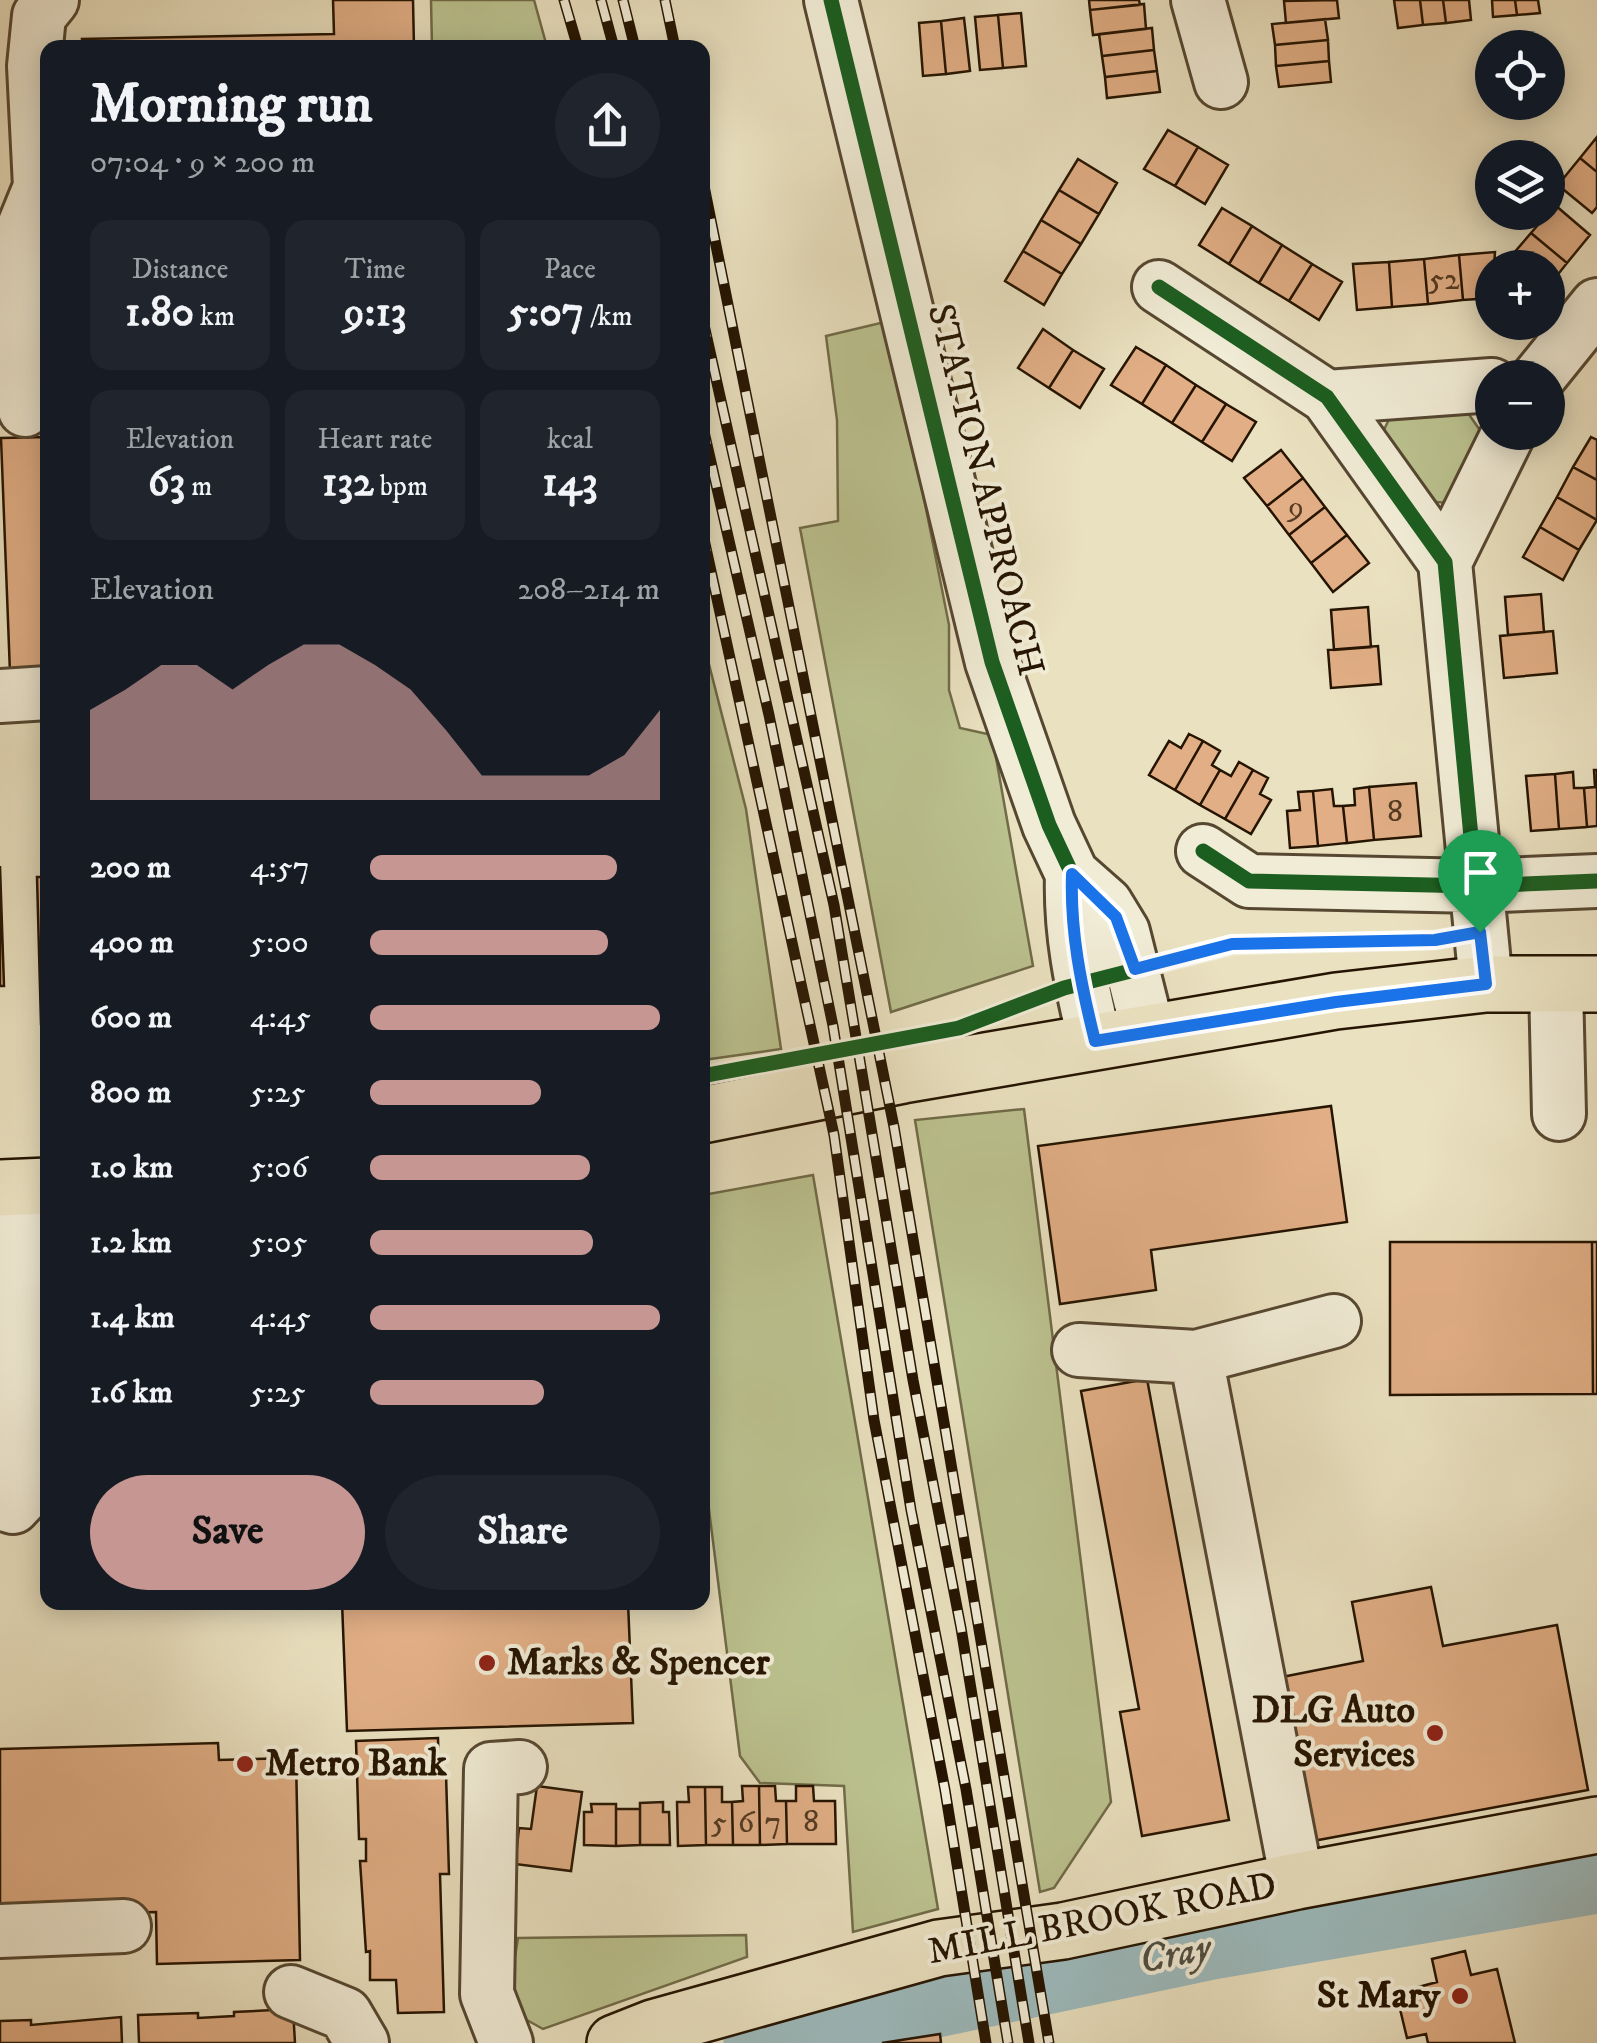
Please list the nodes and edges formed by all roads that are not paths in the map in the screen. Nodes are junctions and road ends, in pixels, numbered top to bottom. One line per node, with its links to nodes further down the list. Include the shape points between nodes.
1 (52, 0): 5 (street, via 40,16)
2 (831, 0): 15 (street, STATION APPROACH, via 992,662 1048,825)
3 (1198, 0): 4 (street)
4 (1221, 82)
5 (31, 171): 11 (street, via 20,236)
6 (1159, 287): 10 (street)
7 (1597, 305): 8 (street)
8 (1553, 360)
9 (1475, 386): 10 (street)
10 (1326, 396): 13 (street)
11 (25, 410)
12 (1500, 450): 13 (street)
13 (1445, 562): 17 (street)
14 (1202, 852): 17 (street, via 1249,882)
15 (1072, 874): 20 (street, STATION APPROACH, via 1116,917); 21 (street, STATION APPROACH, via 1080,984)
16 (1597, 881): 17 (street)
17 (1476, 886): 18 (street)
18 (1486, 984): 19 (main road); 20 (main road)
19 (1576, 984): 23 (street)
20 (1148, 1031): 21 (main road)
21 (1095, 1041): 22 (main road)
22 (710, 1112)
23 (1559, 1114)
24 (21, 1188): 28 (street)
25 (1334, 1321): 27 (street)
26 (1078, 1350): 27 (street)
27 (1196, 1357): 31 (street)
28 (5, 1487)
29 (520, 1767): 37 (street, via 492,1769 486,1994)
30 (1597, 1825): 31 (main road, MILL BROOK ROAD)
31 (1297, 1880): 35 (main road, MILL BROOK ROAD, via 1063,1931 939,1948)
32 (124, 1926): 33 (street)
33 (0, 1931)
34 (291, 1992): 36 (street, via 345,2014)
35 (641, 2038)
36 (362, 2043)
37 (506, 2043)

